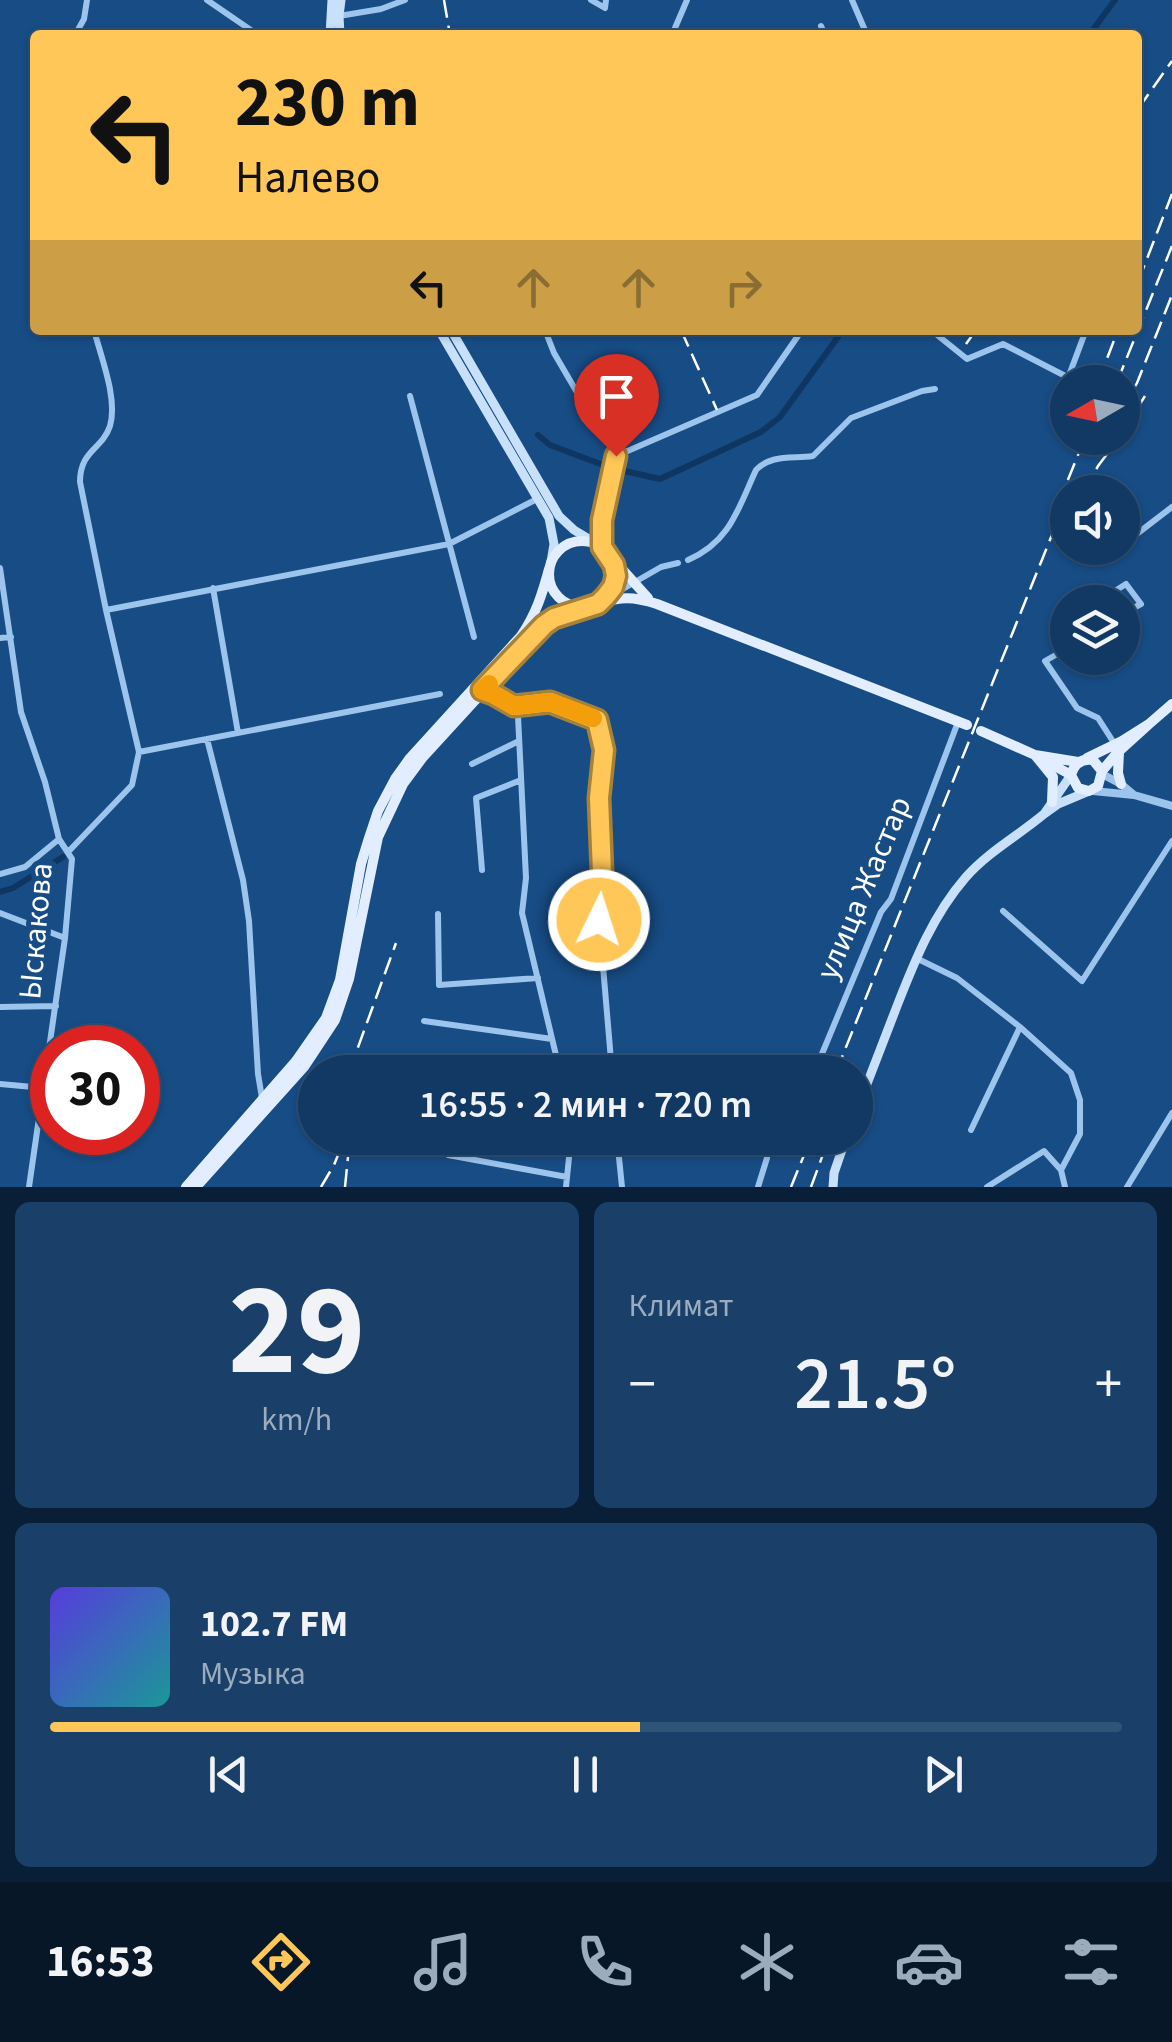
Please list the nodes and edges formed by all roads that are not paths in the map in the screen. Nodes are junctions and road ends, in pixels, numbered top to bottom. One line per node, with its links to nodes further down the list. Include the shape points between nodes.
1 (87, 0): 12 (street)
2 (207, 0): 13 (street)
3 (332, 0): 10 (main road)
4 (342, 0): 10 (main road)
5 (405, 0): 10 (street)
6 (592, 0): 7 (street, via 605,8)
7 (606, 0)
8 (688, 0): 16 (street)
9 (852, 0): 18 (street)
10 (334, 17): 14 (main road); 15 (main road)
11 (822, 26): 17 (street)
12 (78, 30)
13 (251, 30)
14 (331, 30)
15 (338, 30)
16 (674, 30)
17 (823, 30)
18 (865, 30)
19 (95, 335): 44 (street, via 110,425 84,459 80,482)
20 (442, 335): 31 (main road)
21 (453, 335): 35 (main road, via 560,516)
22 (547, 335): 30 (street, via 592,418 611,429)
23 (799, 335): 30 (street, via 757,395)
24 (937, 335): 27 (street, via 967,359 1004,344)
25 (1084, 335): 26 (street)
26 (1073, 365)
27 (1050, 368)
28 (935, 389): 36 (street, via 851,418 812,456 762,464 720,540)
29 (410, 396): 34 (street)
30 (616, 456): 35 (street)
31 (538, 499): 34 (street); 38 (main road, via 553,530)
32 (1172, 507): 33 (street)
33 (1140, 531)
34 (449, 544): 41 (street); 46 (street)
35 (602, 548): 38 (main road, via 582,540 568,543); 40 (main road); 42 (main road, via 616,576)
36 (688, 560)
37 (678, 562): 40 (street)
38 (550, 566): 42 (main road, via 550,582 564,602); 48 (main road)
39 (0, 568): 45 (street, Ыскакова)
40 (632, 582): 42 (street); 43 (main road)
41 (213, 588): 44 (street); 56 (street)
42 (596, 603): 43 (main road, via 624,597); 48 (main road, via 554,618)
43 (657, 604): 54 (main road)
44 (106, 610): 60 (street)
45 (11, 637): 47 (street); 74 (street, Ыскакова, via 22,712)
46 (474, 637)
47 (0, 638)
48 (524, 639): 50 (main road); 91 (main road, via 410,758 378,811 333,1003)
49 (1055, 675): 59 (street, via 1077,708 1098,718)
50 (482, 690): 53 (street); 92 (main road, via 423,756 389,809 342,1003)
51 (440, 694): 56 (street)
52 (1172, 704): 59 (main road)
53 (514, 706): 58 (street); 94 (street, via 550,702 597,720 604,750 599,920)
54 (962, 724): 95 (street, улица Жастар)
55 (981, 731): 61 (main road)
56 (238, 733): 57 (street)
57 (207, 739): 60 (street); 101 (street, via 244,880)
58 (519, 741): 64 (street); 67 (street)
59 (1112, 749): 62 (main road); 63 (main road); 65 (main road); 68 (main road)
60 (140, 752): 76 (street, via 132,785)
61 (1035, 754): 62 (main road); 66 (main road); 71 (main road, via 1053,776)
62 (1055, 758): 63 (main road)
63 (1081, 761): 65 (main road, via 1097,763); 66 (main road)
64 (472, 764)
65 (1102, 773): 68 (street); 69 (main road, via 1098,786)
66 (1071, 775): 69 (main road, via 1078,788); 71 (main road)
67 (521, 780): 77 (street, via 476,798); 84 (street, via 522,913)
68 (1121, 784): 70 (street)
69 (1088, 790): 70 (street); 73 (main road)
70 (1134, 795): 72 (street)
71 (1052, 802): 73 (main road)
72 (1172, 806)
73 (1044, 814): 83 (main road, via 968,875 939,911)
74 (59, 839): 76 (street, Ыскакова); 78 (street, via 24,867)
75 (1172, 841): 79 (street, via 1082,981)
76 (69, 852): 82 (street, Ыскакова)
77 (482, 870)
78 (0, 874)
79 (1003, 910)
80 (0, 913): 82 (street)
81 (438, 914): 84 (street, via 439,984)
82 (65, 938): 86 (street, Ыскакова)
83 (916, 958): 89 (street, via 957,978); 98 (main road)
84 (538, 978): 90 (street)
85 (0, 1006): 86 (street)
86 (56, 1006): 88 (street, Ыскакова)
87 (424, 1021): 90 (street)
88 (53, 1025)
89 (1020, 1027): 103 (street); 111 (street, via 1071,1073 1080,1100 1080,1134)
90 (552, 1040): 93 (street)
91 (305, 1055)
92 (307, 1055)
93 (556, 1055)
94 (611, 1055)
95 (822, 1055)
96 (298, 1066): 101 (main road)
97 (298, 1066): 104 (main road)
98 (873, 1069)
99 (0, 1084): 100 (street)
100 (30, 1087)
101 (262, 1099): 104 (main road)
102 (1172, 1113): 122 (street)
103 (971, 1130)
104 (231, 1141): 114 (main road); 115 (main road)
105 (34, 1155): 113 (street, Ыскакова)
106 (448, 1155): 112 (street)
107 (569, 1155): 112 (street)
108 (619, 1155): 117 (street)
109 (767, 1155): 118 (street)
110 (839, 1155): 119 (main road)
111 (1061, 1170): 120 (street, via 1044,1150); 121 (street)
112 (566, 1177): 116 (street)
113 (29, 1187)
114 (186, 1187)
115 (196, 1187)
116 (566, 1187)
117 (622, 1187)
118 (758, 1187)
119 (833, 1187)
120 (987, 1187)
121 (1065, 1187)
122 (1127, 1187)

